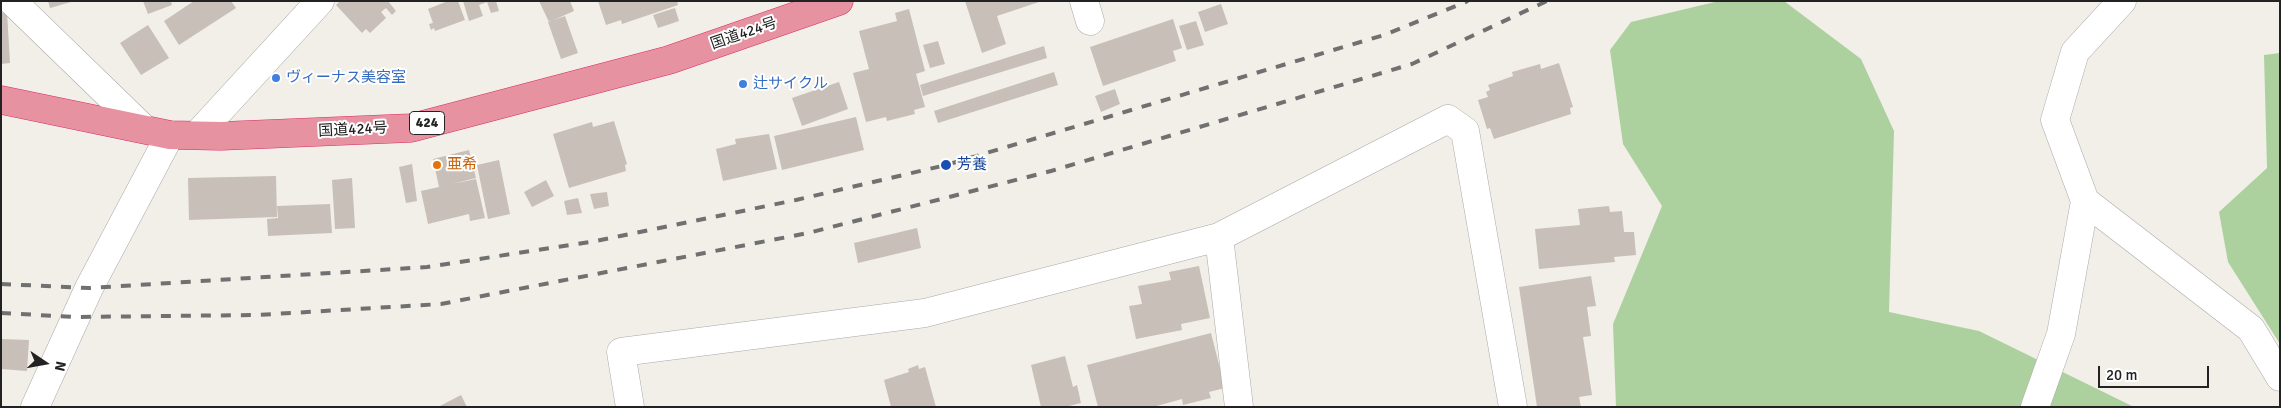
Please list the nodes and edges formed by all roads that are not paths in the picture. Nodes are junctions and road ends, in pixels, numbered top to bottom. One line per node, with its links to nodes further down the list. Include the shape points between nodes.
1 (12, 1): 6 (street)
2 (320, 1): 7 (street)
3 (839, 1): 7 (highway, 国道424号 / 424, via 669,60 411,128)
4 (2122, 1): 8 (street, via 2075,52 2055,120)
5 (1, 100): 6 (highway, 国道424号 / 424)
6 (157, 132): 7 (highway, 国道424号 / 424); 11 (street)
7 (197, 135)
8 (2085, 201): 10 (street, via 2251,329); 15 (street, via 2061,334)
9 (1219, 237): 12 (street, via 925,313 621,352); 13 (street); 14 (street, via 1448,119 1466,131)
10 (2280, 377)
11 (35, 407)
12 (630, 407)
13 (1239, 407)
14 (1513, 407)
15 (2036, 407)

